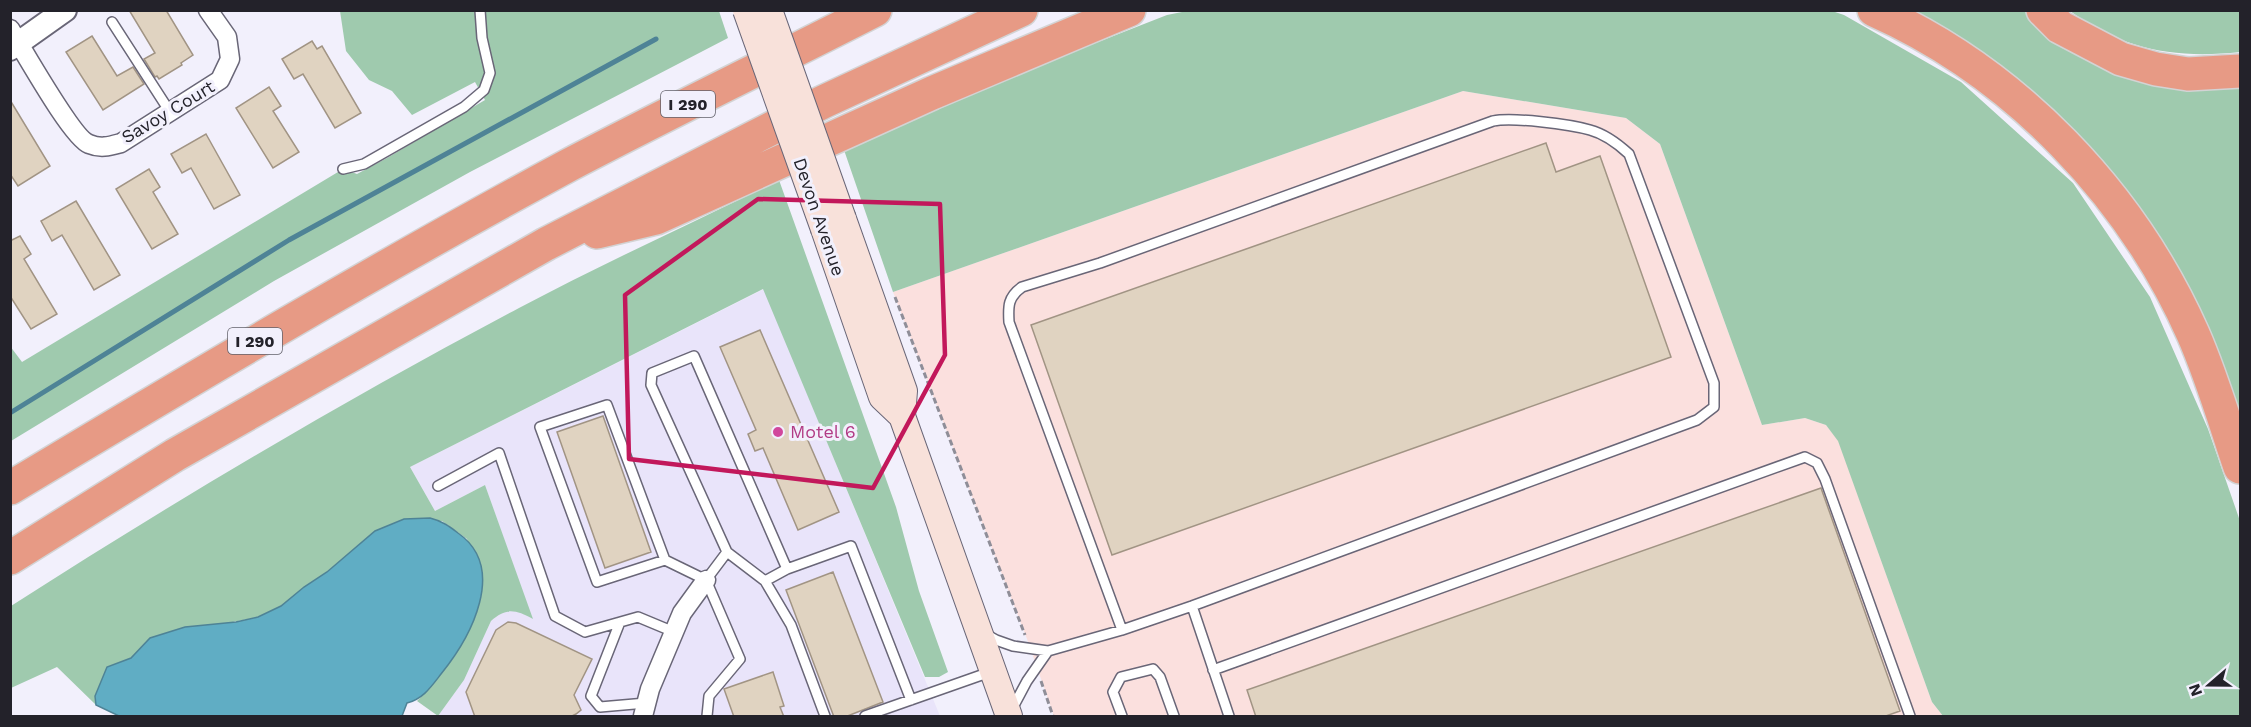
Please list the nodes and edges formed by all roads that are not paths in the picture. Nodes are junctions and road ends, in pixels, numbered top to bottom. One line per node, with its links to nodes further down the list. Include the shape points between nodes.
1 (65, 10): 12 (street)
2 (208, 10): 14 (street, Savoy Court, via 227,37 230,59 220,80)
3 (480, 10): 15 (lane, via 490,73 484,90 464,107 364,164)
4 (746, 10): 16 (main road, Devon Avenue, bridge)
5 (769, 10): 16 (main road, Devon Avenue, bridge)
6 (875, 10): 20 (highway, I 290, via 504,201 252,343)
7 (1021, 10): 17 (highway, via 823,102)
8 (1129, 10): 17 (highway, via 932,93 656,218)
9 (1874, 10): 18 (highway, via 1970,64 2033,114 2077,156 2106,192 2167,282 2194,335)
10 (2043, 10): 13 (highway, via 2060,27 2121,59 2188,74)
11 (112, 22): 14 (lane)
12 (13, 41): 14 (street, Savoy Court, via 87,144 102,148 121,143)
13 (2241, 70)
14 (170, 112)
15 (343, 169)
16 (833, 224): 29 (main road, Devon Avenue, via 882,397 902,416)
17 (546, 244): 22 (highway, via 175,454)
18 (2241, 467)
19 (438, 486): 28 (lane, via 499,453 555,616 585,632)
20 (10, 488)
21 (727, 552): 24 (lane, via 651,384 652,373 694,356); 25 (lane); 26 (lane)
22 (10, 558)
23 (664, 560): 23 (lane, via 608,405 540,427 597,582); 25 (lane)
24 (787, 569): 26 (lane); 35 (lane, via 851,546)
25 (706, 580): 31 (street, via 682,613); 38 (lane, via 740,659 709,696)
26 (765, 581): 39 (lane, via 791,625)
27 (1191, 606): 30 (lane); 30 (lane, via 1697,420 1714,406 1714,383 1629,154 1590,130 1515,119 1492,121 1100,263 1022,287 1013,294 1008,304 1009,322); 33 (lane)
28 (620, 622): 31 (lane, via 638,617); 36 (lane, via 591,696 600,707)
29 (978, 629): 32 (lane, via 1013,646); 34 (main road, Devon Avenue)
30 (1122, 630): 32 (lane)
31 (674, 632): 36 (street)
32 (1048, 651): 37 (lane)
33 (1213, 670): 43 (lane); 44 (lane, via 1805,458 1817,463 1826,479)
34 (993, 671): 35 (lane); 37 (main road, Devon Avenue)
35 (911, 700): 40 (lane)
36 (645, 710)
37 (1009, 716)
38 (707, 717)
39 (825, 717)
40 (865, 717)
41 (1122, 717): 42 (lane, via 1113,692 1121,677 1153,669 1160,677)
42 (1174, 717)
43 (1229, 717)
44 (1910, 717)

